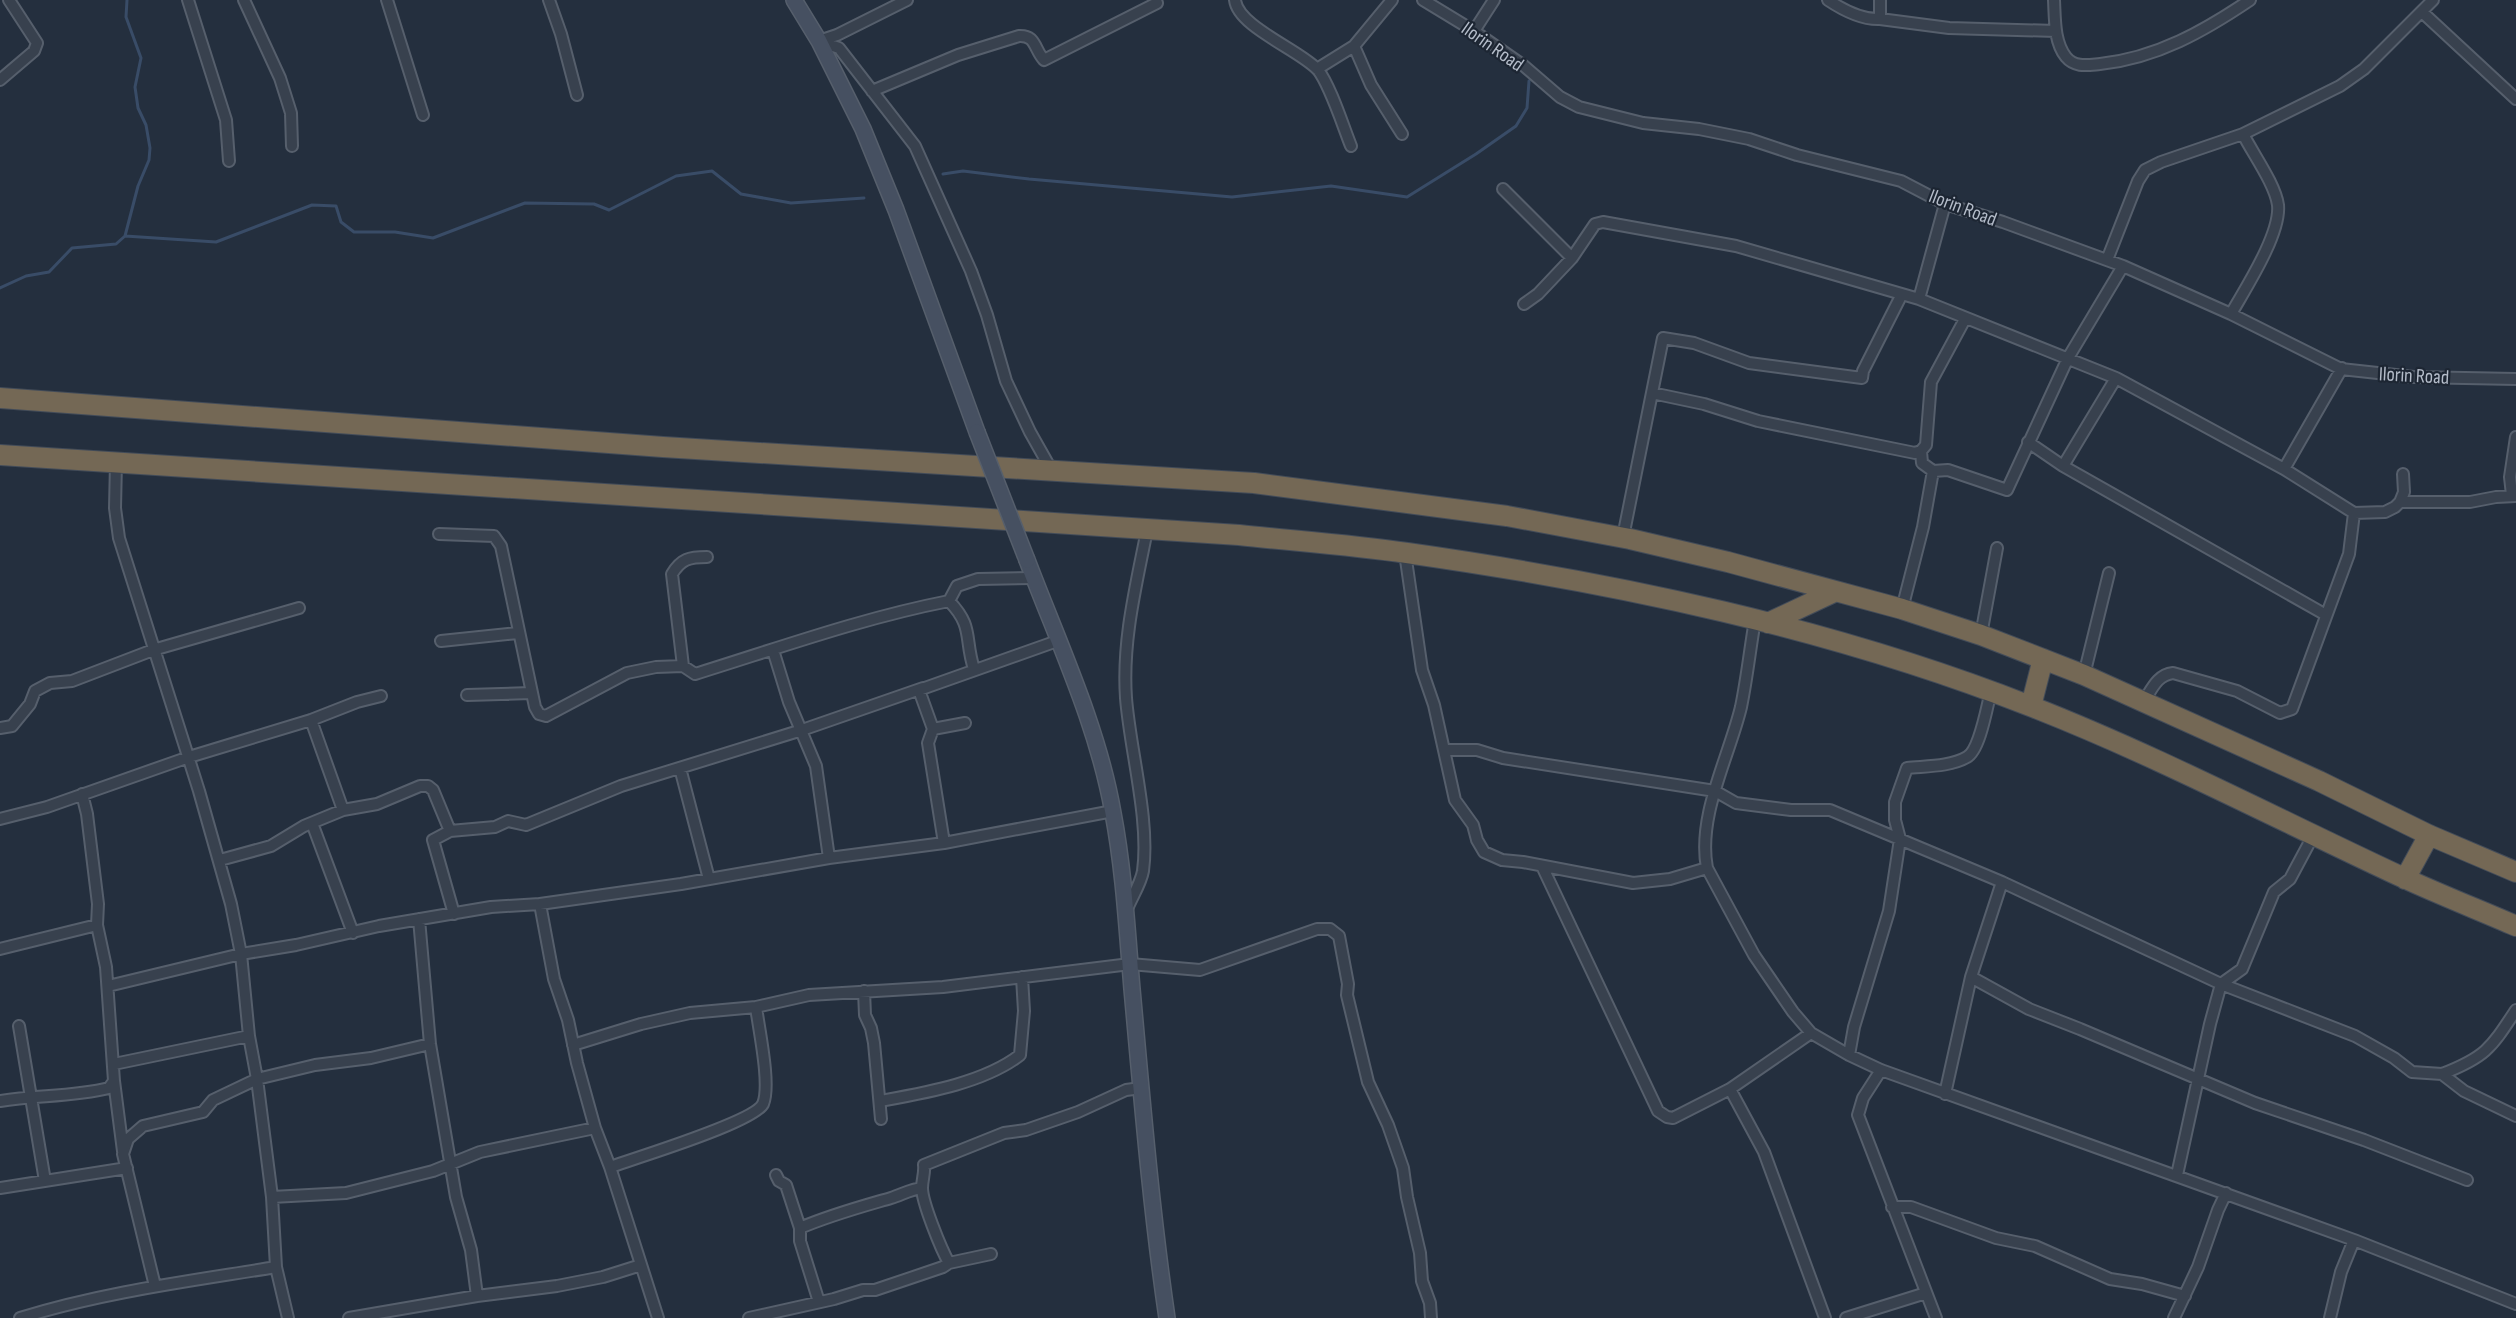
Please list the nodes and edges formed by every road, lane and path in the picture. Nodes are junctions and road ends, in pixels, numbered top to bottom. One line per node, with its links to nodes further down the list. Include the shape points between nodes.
1 (9, 0): 25 (street, via 37,43 34,51)
2 (188, 0): 34 (street, via 226,120)
3 (244, 0): 32 (street, via 280,78 291,113)
4 (387, 0): 29 (street)
5 (549, 0): 27 (street)
6 (794, 0): 22 (main road)
7 (907, 0): 22 (street)
8 (1235, 0): 24 (street, via 1245,18)
9 (1392, 0): 23 (street)
10 (1423, 0): 20 (street, Ilorin Road)
11 (1494, 0): 20 (street)
12 (1828, 0): 19 (street, via 1870,20)
13 (1880, 0): 19 (street)
14 (2054, 0): 21 (street)
15 (2250, 0): 21 (street, via 2194,36 2128,61 2078,65 2066,58)
16 (2433, 0): 18 (street)
17 (1157, 3): 26 (street, via 1044,60 1033,39 1019,36 958,55)
18 (2422, 12): 28 (street); 31 (street, via 2364,69 2340,86)
19 (1880, 19): 21 (street, via 1948,28)
20 (1474, 31): 36 (street, Ilorin Road, via 1560,97 1579,107 1643,123 1749,139 1901,182)
21 (2056, 31)
22 (819, 41): 26 (street, via 839,48); 71 (main road, bridge, via 863,129 896,210)
23 (1354, 46): 24 (street); 30 (street, via 1371,85)
24 (1317, 69): 33 (street)
25 (0, 80)
26 (872, 91): 58 (street, via 915,146 971,271 1006,381)
27 (577, 95)
28 (2516, 99)
29 (423, 115)
30 (1402, 134)
31 (2243, 134): 38 (street, via 2145,170); 43 (street, via 2278,206 2273,231 2255,273)
32 (292, 146)
33 (1351, 146)
34 (229, 160)
35 (1503, 189): 37 (street)
36 (1945, 204): 38 (street, Ilorin Road); 41 (street)
37 (1572, 258): 40 (street, via 1589,230 1603,222 1736,246); 42 (street)
38 (2106, 260): 39 (street, Ilorin Road)
39 (2123, 266): 43 (street, Ilorin Road); 45 (street)
40 (1902, 294): 41 (street); 49 (street, via 1862,378 1749,363 1694,343 1663,338)
41 (1919, 298): 44 (street)
42 (1524, 304)
43 (2231, 314): 46 (street, Ilorin Road)
44 (1965, 319): 45 (street); 53 (street, via 1931,382 1926,445)
45 (2068, 358): 47 (street); 52 (street)
46 (2343, 368): 48 (street, Ilorin Road, via 2414,377); 57 (street)
47 (2116, 378): 56 (street); 57 (street)
48 (2516, 379)
49 (1652, 393): 53 (street, via 1758,421 1915,453); 66 (street)
50 (0, 398): 58 (highway)
51 (2516, 437): 61 (street, via 2510,477)
52 (2028, 442): 56 (street); 59 (street, via 2007,490 1948,470)
53 (1921, 451): 59 (street, via 1922,463)
54 (0, 455): 55 (highway)
55 (116, 462): 64 (highway); 82 (street, via 119,538)
56 (2063, 466): 76 (street)
57 (2284, 469): 63 (street)
58 (1052, 471): 66 (highway, via 1254,483 1507,516)
59 (1933, 471): 75 (street)
60 (2403, 474): 62 (street)
61 (2514, 496): 62 (street, via 2470,502)
62 (2400, 502): 63 (street, via 2385,512)
63 (2354, 513): 76 (street, via 2349,554)
64 (1147, 531): 68 (highway, via 1239,535); 123 (street, via 1126,647 1126,697 1144,835 1143,873)
65 (439, 534): 78 (street, via 494,536 504,556)
66 (1623, 537): 72 (highway)
67 (1997, 548): 79 (street)
68 (1405, 553): 77 (highway, via 1551,575); 100 (street, via 1422,670)
69 (706, 557): 85 (street, via 690,557 679,563 672,574)
70 (2109, 573): 87 (street)
71 (1034, 578): 73 (street, via 978,579 957,586); 80 (main road)
72 (1834, 592): 75 (highway); 77 (highway)
73 (949, 601): 83 (street, via 847,626); 86 (street, via 962,615 969,632 968,648)
74 (299, 608): 82 (street)
75 (1902, 609): 79 (highway)
76 (2326, 615): 93 (street, via 2292,709 2280,713 2237,690 2173,674 2165,674 2157,681)
77 (1762, 621): 89 (highway); 103 (street)
78 (518, 633): 81 (street); 90 (street)
79 (1981, 635): 84 (highway)
80 (1060, 640): 86 (street); 106 (main road)
81 (441, 641)
82 (153, 650): 97 (street, via 72,681 50,683 35,691 12,726); 101 (street)
83 (773, 650): 85 (street, via 695,674); 99 (street)
84 (2043, 659): 87 (highway); 94 (highway)
85 (683, 666): 90 (street, via 627,673 546,716 539,714)
86 (974, 669): 88 (street)
87 (2084, 675): 93 (highway)
88 (923, 688): 98 (street, via 919,690); 99 (street)
89 (1991, 691): 94 (highway); 112 (street, via 1976,745 1969,756 1953,763 1906,768 1894,802)
90 (531, 693): 91 (street)
91 (467, 695)
92 (381, 696): 95 (street)
93 (2144, 701): 111 (highway)
94 (2031, 706): 110 (highway, via 2168,764)
95 (311, 720): 101 (street); 105 (street)
96 (965, 723): 98 (street)
97 (0, 728)
98 (933, 729): 113 (street, via 928,742)
99 (802, 730): 102 (street); 114 (street, via 816,766)
100 (1445, 750): 103 (street, via 1477,750 1503,758); 116 (street, via 1455,800 1473,825 1484,852 1502,860)
101 (189, 757): 104 (street); 115 (street)
102 (680, 768): 109 (street, via 621,786 526,825 508,821 495,827); 119 (street)
103 (1715, 791): 112 (street, via 1736,803 1830,810); 117 (street, via 1707,833)
104 (82, 794): 107 (street); 126 (street, via 98,904)
105 (343, 810): 108 (street); 109 (street, via 377,804 428,786 434,790)
106 (1113, 811): 113 (street); 123 (main road)
107 (0, 819)
108 (312, 823): 115 (street, via 271,846); 128 (street)
109 (450, 831): 124 (street, via 433,840)
110 (2313, 834): 120 (highway); 134 (street, via 2290,879 2274,892 2242,969)
111 (2429, 835): 118 (highway); 120 (highway)
112 (1900, 839): 121 (street); 144 (street, via 1889,911)
113 (944, 843): 114 (street)
114 (829, 858): 119 (street)
115 (220, 860): 130 (street)
116 (1542, 866): 117 (street, via 1633,883 1670,879); 152 (street, via 1658,1111 1673,1118)
117 (1707, 868): 140 (street, via 1754,955)
118 (2516, 872)
119 (709, 879): 122 (street)
120 (2405, 879): 127 (highway)
121 (2002, 882): 133 (street); 134 (street)
122 (540, 904): 124 (street); 143 (street, via 554,979)
123 (1127, 909): 131 (main road)
124 (454, 914): 125 (street)
125 (419, 920): 128 (street); 142 (street)
126 (97, 925): 129 (street); 135 (street)
127 (2516, 926)
128 (354, 933): 130 (street)
129 (0, 949)
130 (241, 954): 135 (street); 141 (street)
131 (1130, 964): 132 (street); 151 (main road); 191 (street, via 1200,970 1317,930 1330,929 1339,936 1347,995 1368,1082 1403,1168)
132 (1022, 977): 136 (street); 156 (street, via 1020,1055 991,1072 920,1094)
133 (1971, 977): 149 (street, via 2029,1009); 153 (street)
134 (2221, 984): 147 (street, via 2355,1036 2412,1072); 149 (street)
135 (108, 986): 145 (street)
136 (864, 992): 137 (street, via 809,995); 156 (street, via 864,1015 874,1043)
137 (756, 1007): 143 (street, via 670,1017); 162 (street, via 767,1086 763,1105 743,1120)
138 (2516, 1010): 147 (street, via 2493,1046 2474,1060)
139 (19, 1026): 154 (street)
140 (1811, 1033): 144 (street); 152 (street)
141 (249, 1036): 145 (street); 148 (street)
142 (430, 1044): 148 (street); 161 (street)
143 (573, 1045): 159 (street)
144 (1849, 1055): 146 (street)
145 (114, 1065): 150 (street)
146 (1881, 1070): 153 (street); 172 (street, via 1858,1114)
147 (2442, 1074): 157 (street, via 2463,1091)
148 (257, 1079): 160 (street, via 213,1100 203,1112 143,1126 128,1139); 171 (street)
149 (2198, 1080): 165 (street); 166 (street)
150 (114, 1081): 154 (street, via 109,1088 81,1094); 160 (street)
151 (1141, 1088): 169 (street, via 1126,1090 1026,1130 1004,1133 924,1165); 190 (main road)
152 (1730, 1089): 192 (street, via 1764,1152)
153 (1946, 1094): 165 (street)
154 (30, 1096): 155 (street); 167 (street)
155 (0, 1101)
156 (879, 1101): 158 (street)
157 (2516, 1116)
158 (882, 1119)
159 (596, 1128): 161 (street, via 480,1152); 162 (street)
160 (123, 1154): 163 (street)
161 (452, 1163): 171 (street, via 346,1193); 181 (street)
162 (610, 1167): 177 (street)
163 (127, 1168): 167 (street); 179 (street)
164 (776, 1175): 173 (street, via 786,1185)
165 (2177, 1175): 170 (street)
166 (2467, 1180)
167 (45, 1181): 168 (street)
168 (0, 1188)
169 (922, 1188): 173 (street); 176 (street)
170 (2226, 1193): 174 (street); 182 (street)
171 (272, 1197): 178 (street)
172 (1892, 1207): 180 (street); 182 (street, via 1911,1207 1995,1238 2034,1246 2110,1279)
173 (800, 1228): 184 (street, via 800,1241)
174 (2354, 1240): 183 (street); 196 (street, via 2341,1272)
175 (991, 1254): 176 (street)
176 (949, 1263): 184 (street, via 875,1290)
177 (641, 1265): 181 (street, via 603,1278); 188 (street)
178 (276, 1267): 179 (street); 186 (street)
179 (155, 1286): 185 (street)
180 (1926, 1293): 193 (street); 194 (street)
181 (477, 1296): 187 (street)
182 (2185, 1296): 195 (street)
183 (2515, 1300)
184 (819, 1302): 189 (street)
185 (20, 1318)
186 (288, 1318)
187 (349, 1318)
188 (658, 1318)
189 (749, 1318)
190 (1167, 1318)
191 (1431, 1318)
192 (1825, 1318)
193 (1846, 1318)
194 (1936, 1318)
195 (2174, 1318)
196 (2331, 1318)

